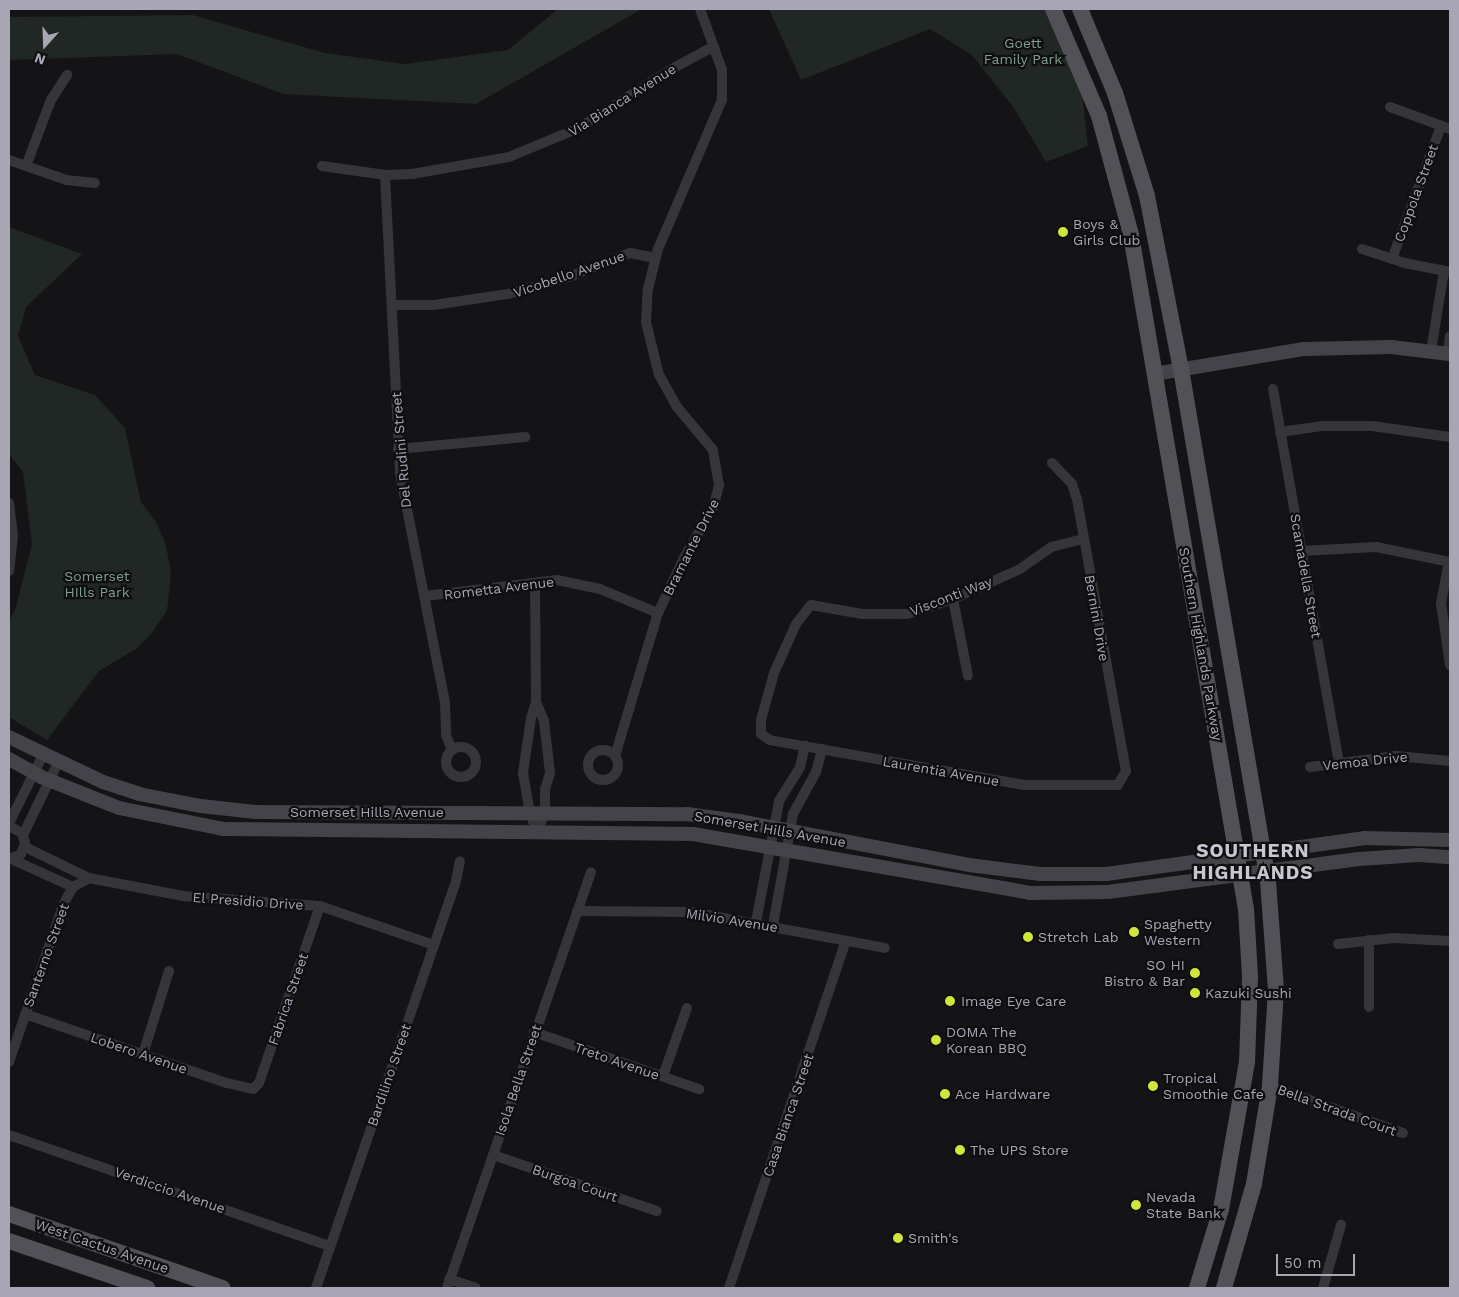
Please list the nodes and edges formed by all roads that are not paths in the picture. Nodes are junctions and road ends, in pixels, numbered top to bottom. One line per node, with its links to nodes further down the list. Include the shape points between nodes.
1 (700, 9): 4 (street, Bramante Drive)
2 (1053, 9): 22 (main road, Southern Highlands Parkway, via 1089,90 1116,170 1138,269)
3 (1080, 9): 21 (main road, Southern Highlands Parkway, via 1104,61 1138,162)
4 (714, 46): 11 (street, Via Bianca Avenue, via 670,70 603,115 533,149 446,170); 14 (street, Bramante Drive, via 724,79 722,100)
5 (67, 75): 9 (street, via 51,100)
6 (1390, 107): 7 (street)
7 (1446, 128): 15 (street, Coppola Street)
8 (9, 160): 9 (street)
9 (26, 166): 12 (street, via 66,180)
10 (322, 166): 11 (street, Via Bianca Avenue)
11 (384, 175): 17 (street, Del Rudini Street)
12 (95, 183)
13 (1362, 249): 15 (street)
14 (655, 258): 17 (street, Vicobello Avenue, via 630,253 508,294 434,304); 37 (street, Bramante Drive, via 646,305 652,356 676,407 713,450 719,473 713,508)
15 (1392, 259): 16 (street)
16 (1447, 271): 19 (street)
17 (392, 305): 27 (street, Del Rudini Street)
18 (1450, 336): 20 (street)
19 (1431, 351): 20 (main road); 21 (main road, via 1390,347 1304,350)
20 (1449, 354)
21 (1181, 369): 22 (main road); 67 (main road, Southern Highlands Parkway)
22 (1154, 374): 68 (main road, Southern Highlands Parkway)
23 (1273, 389): 24 (street, Scamadella Street)
24 (1280, 432): 26 (street, via 1322,426 1372,426); 31 (street, Scamadella Street)
25 (525, 437): 27 (street)
26 (1450, 437)
27 (398, 449): 35 (street, Del Rudini Street, via 403,502)
28 (1052, 463): 30 (street, Bernini Drive, via 1072,484)
29 (9, 503): 33 (street, via 13,535)
30 (1083, 539): 36 (street, Visconti Way, via 1051,547 1020,569); 54 (street, Bernini Drive, via 1126,771)
31 (1301, 550): 32 (street, via 1376,547); 50 (street, Scamadella Street)
32 (1450, 562): 38 (street, via 1441,603)
33 (9, 570)
34 (535, 583): 35 (street, Rometta Avenue); 37 (street, Rometta Avenue, via 557,580 587,585); 40 (street)
35 (424, 596): 45 (street, Del Rudini Street, via 445,702 446,735)
36 (953, 599): 39 (street); 41 (street, Visconti Way, via 907,614 886,616 811,605 796,624 774,673 761,720)
37 (658, 613): 47 (street, Bramante Drive)
38 (1450, 665)
39 (968, 676)
40 (536, 702): 56 (street, via 523,773); 57 (street, via 544,721 550,773 545,789)
41 (761, 734): 43 (street, Laurentia Avenue, via 770,740)
42 (9, 737): 46 (main road, Somerset Hills Avenue)
43 (804, 746): 44 (street, Laurentia Avenue); 59 (street, via 800,767 779,801)
44 (822, 749): 54 (street, Laurentia Avenue, via 1024,785 1111,786); 60 (street, via 816,772 795,807)
45 (452, 750)
46 (43, 755): 51 (main road, Somerset Hills Avenue); 53 (street)
47 (615, 756)
48 (9, 759): 53 (main road, Somerset Hills Avenue)
49 (1450, 761): 50 (street, Vemoa Drive, via 1396,756)
50 (1339, 762): 52 (street, Vemoa Drive)
51 (58, 763): 55 (street); 56 (main road, Somerset Hills Avenue, via 139,794 231,810)
52 (1310, 767)
53 (34, 773): 55 (main road, Somerset Hills Avenue); 58 (street)
54 (1123, 780)
55 (49, 781): 61 (main road, Somerset Hills Avenue, via 119,808 223,829); 62 (street)
56 (530, 814): 57 (main road, Somerset Hills Avenue); 61 (street)
57 (545, 814): 59 (main road, Somerset Hills Avenue, via 687,814); 61 (street)
58 (9, 824): 62 (street)
59 (773, 828): 60 (main road, Somerset Hills Avenue); 64 (street)
60 (790, 831): 66 (street); 72 (main road, Somerset Hills Avenue)
61 (537, 832): 64 (main road, Somerset Hills Avenue, via 654,832)
62 (23, 835): 65 (street)
63 (1450, 840): 67 (main road, Somerset Hills Avenue, via 1364,838)
64 (770, 845): 66 (main road, Somerset Hills Avenue); 80 (street)
65 (25, 847): 70 (street, via 21,854); 76 (street, El Presidio Drive)
66 (787, 849): 77 (main road, Somerset Hills Avenue); 81 (street)
67 (1263, 850): 68 (main road, Somerset Hills Avenue); 74 (main road, Southern Highlands Parkway)
68 (1238, 854): 72 (main road, Somerset Hills Avenue, via 1106,874 1040,874); 75 (main road, Southern Highlands Parkway)
69 (1450, 857): 74 (main road, Somerset Hills Avenue, via 1419,855 1359,859)
70 (10, 859): 76 (street, El Presidio Drive)
71 (460, 861): 85 (street, Bardilino Street)
72 (969, 865): 77 (main road)
73 (591, 872): 79 (street, Isola Bella Street)
74 (1267, 872): 75 (main road, Somerset Hills Avenue); 96 (main road, Southern Highlands Parkway, via 1276,990)
75 (1241, 875): 77 (main road, Somerset Hills Avenue, via 1088,893 1030,893); 113 (main road, Southern Highlands Parkway, via 1250,977 1247,1062 1221,1208)
76 (81, 882): 78 (street, El Presidio Drive, via 183,896); 91 (street, Santerno Street, via 63,905)
77 (965, 884)
78 (320, 906): 85 (street, El Presidio Drive); 97 (street, Fabrica Street, via 259,1083)
79 (577, 911): 80 (street, Milvio Avenue, via 691,912); 92 (street, Isola Bella Street)
80 (756, 922): 81 (street, Milvio Avenue)
81 (773, 925): 82 (street, Milvio Avenue)
82 (846, 940): 87 (street, Milvio Avenue); 112 (street, Casa Bianca Street)
83 (1369, 940): 84 (street, via 1415,938); 86 (street); 89 (street)
84 (1450, 941)
85 (434, 944): 106 (street, Bardilino Street)
86 (1338, 944)
87 (885, 948)
88 (169, 971): 93 (street)
89 (1369, 1007)
90 (687, 1008): 95 (street)
91 (25, 1014): 93 (street, Lobero Avenue); 94 (street, Santerno Street)
92 (534, 1032): 95 (street, Treto Avenue); 101 (street, Isola Bella Street)
93 (143, 1054): 97 (street, Lobero Avenue)
94 (9, 1062)
95 (663, 1076): 98 (street, Treto Avenue)
96 (1270, 1086): 99 (street, Bella Strada Court); 114 (main road, Southern Highlands Parkway, via 1254,1184)
97 (253, 1089)
98 (699, 1089)
99 (1403, 1133)
100 (9, 1135): 106 (street, Verdiccio Avenue)
101 (493, 1155): 102 (street, Burgoa Court); 107 (street, Isola Bella Street)
102 (657, 1210)
103 (9, 1214): 109 (main road, West Cactus Avenue)
104 (1342, 1225): 115 (street)
105 (9, 1241): 108 (main road, West Cactus Avenue)
106 (330, 1246): 110 (street, Bardilino Street)
107 (448, 1284): 111 (street)
108 (147, 1288)
109 (223, 1288)
110 (316, 1288)
111 (476, 1288)
112 (728, 1288)
113 (1197, 1288)
114 (1224, 1288)
115 (1323, 1288)

